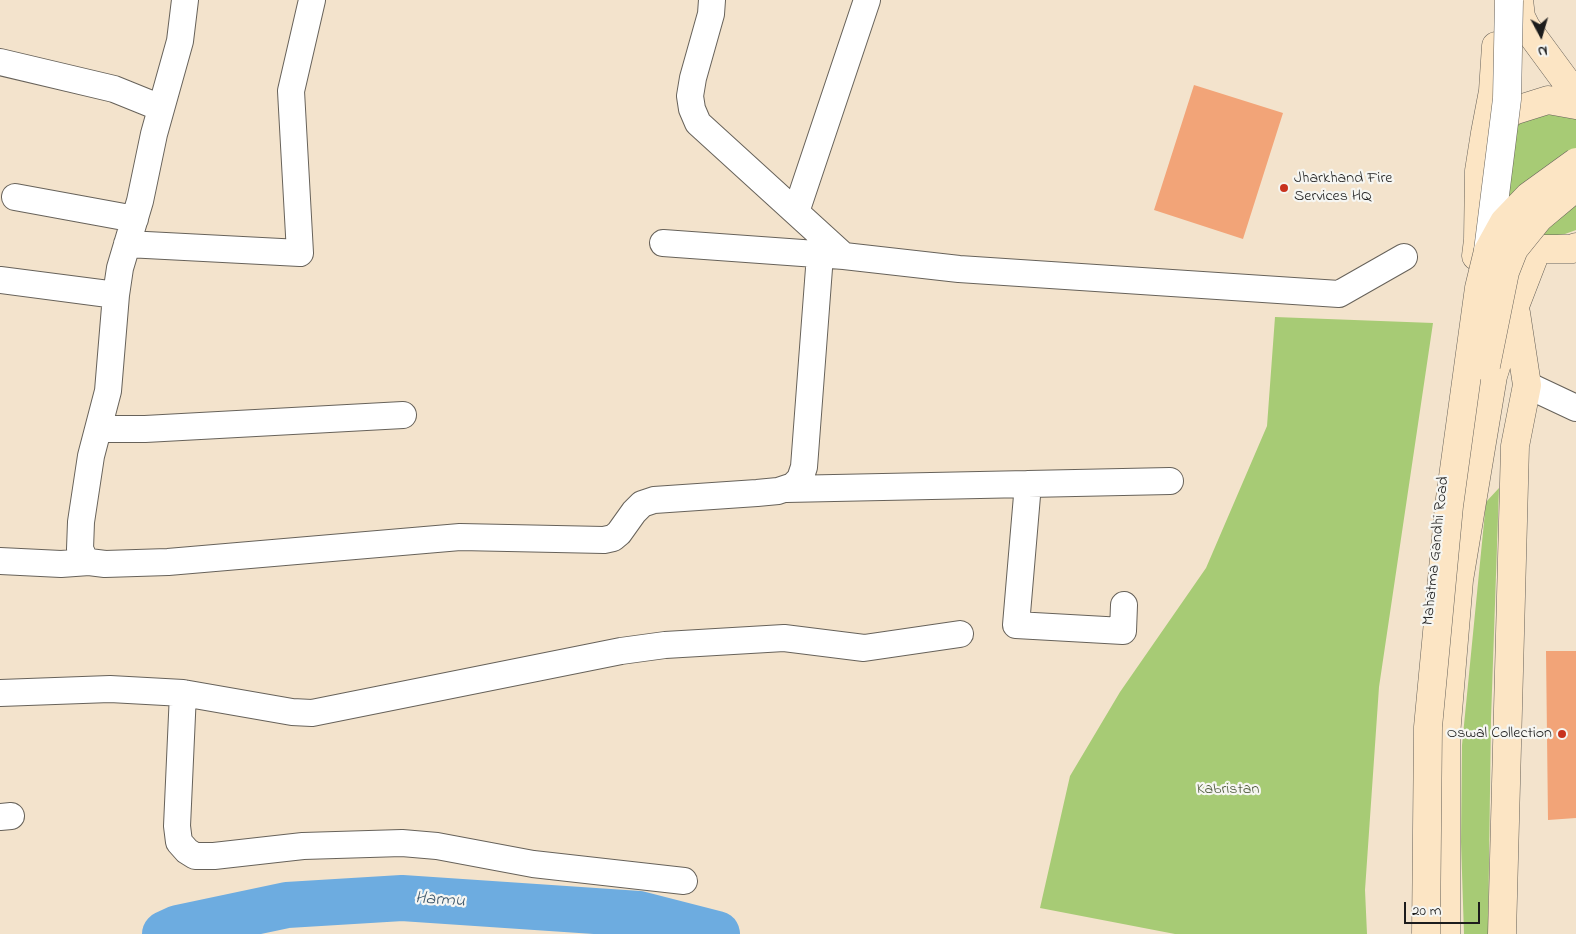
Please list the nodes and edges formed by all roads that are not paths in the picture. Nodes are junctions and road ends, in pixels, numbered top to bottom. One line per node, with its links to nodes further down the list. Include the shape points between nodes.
1 (184, 0): 11 (street, via 180,41)
2 (312, 0): 19 (street, via 291,91 300,253)
3 (712, 0): 17 (street, via 693,78 692,109 708,134)
4 (866, 0): 17 (street)
5 (1498, 0): 12 (main road, via 1493,91)
6 (1509, 0): 23 (street, bridge, via 1507,99)
7 (1518, 0): 9 (main road, via 1526,27)
8 (0, 62): 11 (street, via 114,89)
9 (1576, 95)
10 (1576, 105): 12 (main road, via 1548,100 1514,111)
11 (161, 108): 18 (street)
12 (1485, 133): 14 (main road)
13 (1576, 162): 23 (main road, bridge, via 1546,182 1514,210)
14 (1479, 170): 22 (main road, via 1484,206 1505,234); 43 (main road, Mahatma Gandhi Road, via 1478,240 1432,566 1422,741)
15 (1576, 187): 45 (main road, bridge, via 1539,218 1514,249 1505,272 1485,369 1455,548 1441,688)
16 (15, 197): 18 (street)
17 (796, 212): 24 (street)
18 (135, 219): 19 (street)
19 (127, 244): 27 (street)
20 (663, 244): 24 (street)
21 (1576, 247): 22 (main road)
22 (1537, 250): 28 (main road, Mahatma Gandhi Road)
23 (1488, 251): 44 (main road, bridge, via 1478,295 1438,606 1428,727)
24 (832, 255): 25 (street, via 959,268 1339,294); 35 (street, via 804,467 800,479)
25 (1404, 258)
26 (0, 280): 27 (street)
27 (116, 295): 32 (street, via 108,391)
28 (1515, 306): 29 (main road); 46 (main road, Mahatma Gandhi Road, via 1493,376 1459,580 1446,735)
29 (1527, 385): 30 (street); 47 (main road, via 1514,446)
30 (1576, 408)
31 (403, 415): 32 (street)
32 (99, 429): 37 (street, via 91,456 80,540 82,556)
33 (1170, 481): 34 (street)
34 (1028, 484): 35 (street); 38 (street, via 1016,625 1123,631)
35 (786, 489): 37 (street, via 757,494 654,500 642,504 619,533 604,540 460,537 168,562)
36 (0, 561): 37 (street)
37 (90, 562)
38 (1124, 605)
39 (960, 634): 41 (street, via 864,648 784,638 666,645 620,651 312,713)
40 (0, 693): 41 (street, via 110,689)
41 (183, 693): 42 (street, via 178,842 195,856 312,845 402,843 533,864)
42 (684, 881)
43 (1419, 934)
44 (1426, 934)
45 (1436, 934)
46 (1446, 934)
47 (1502, 934)

